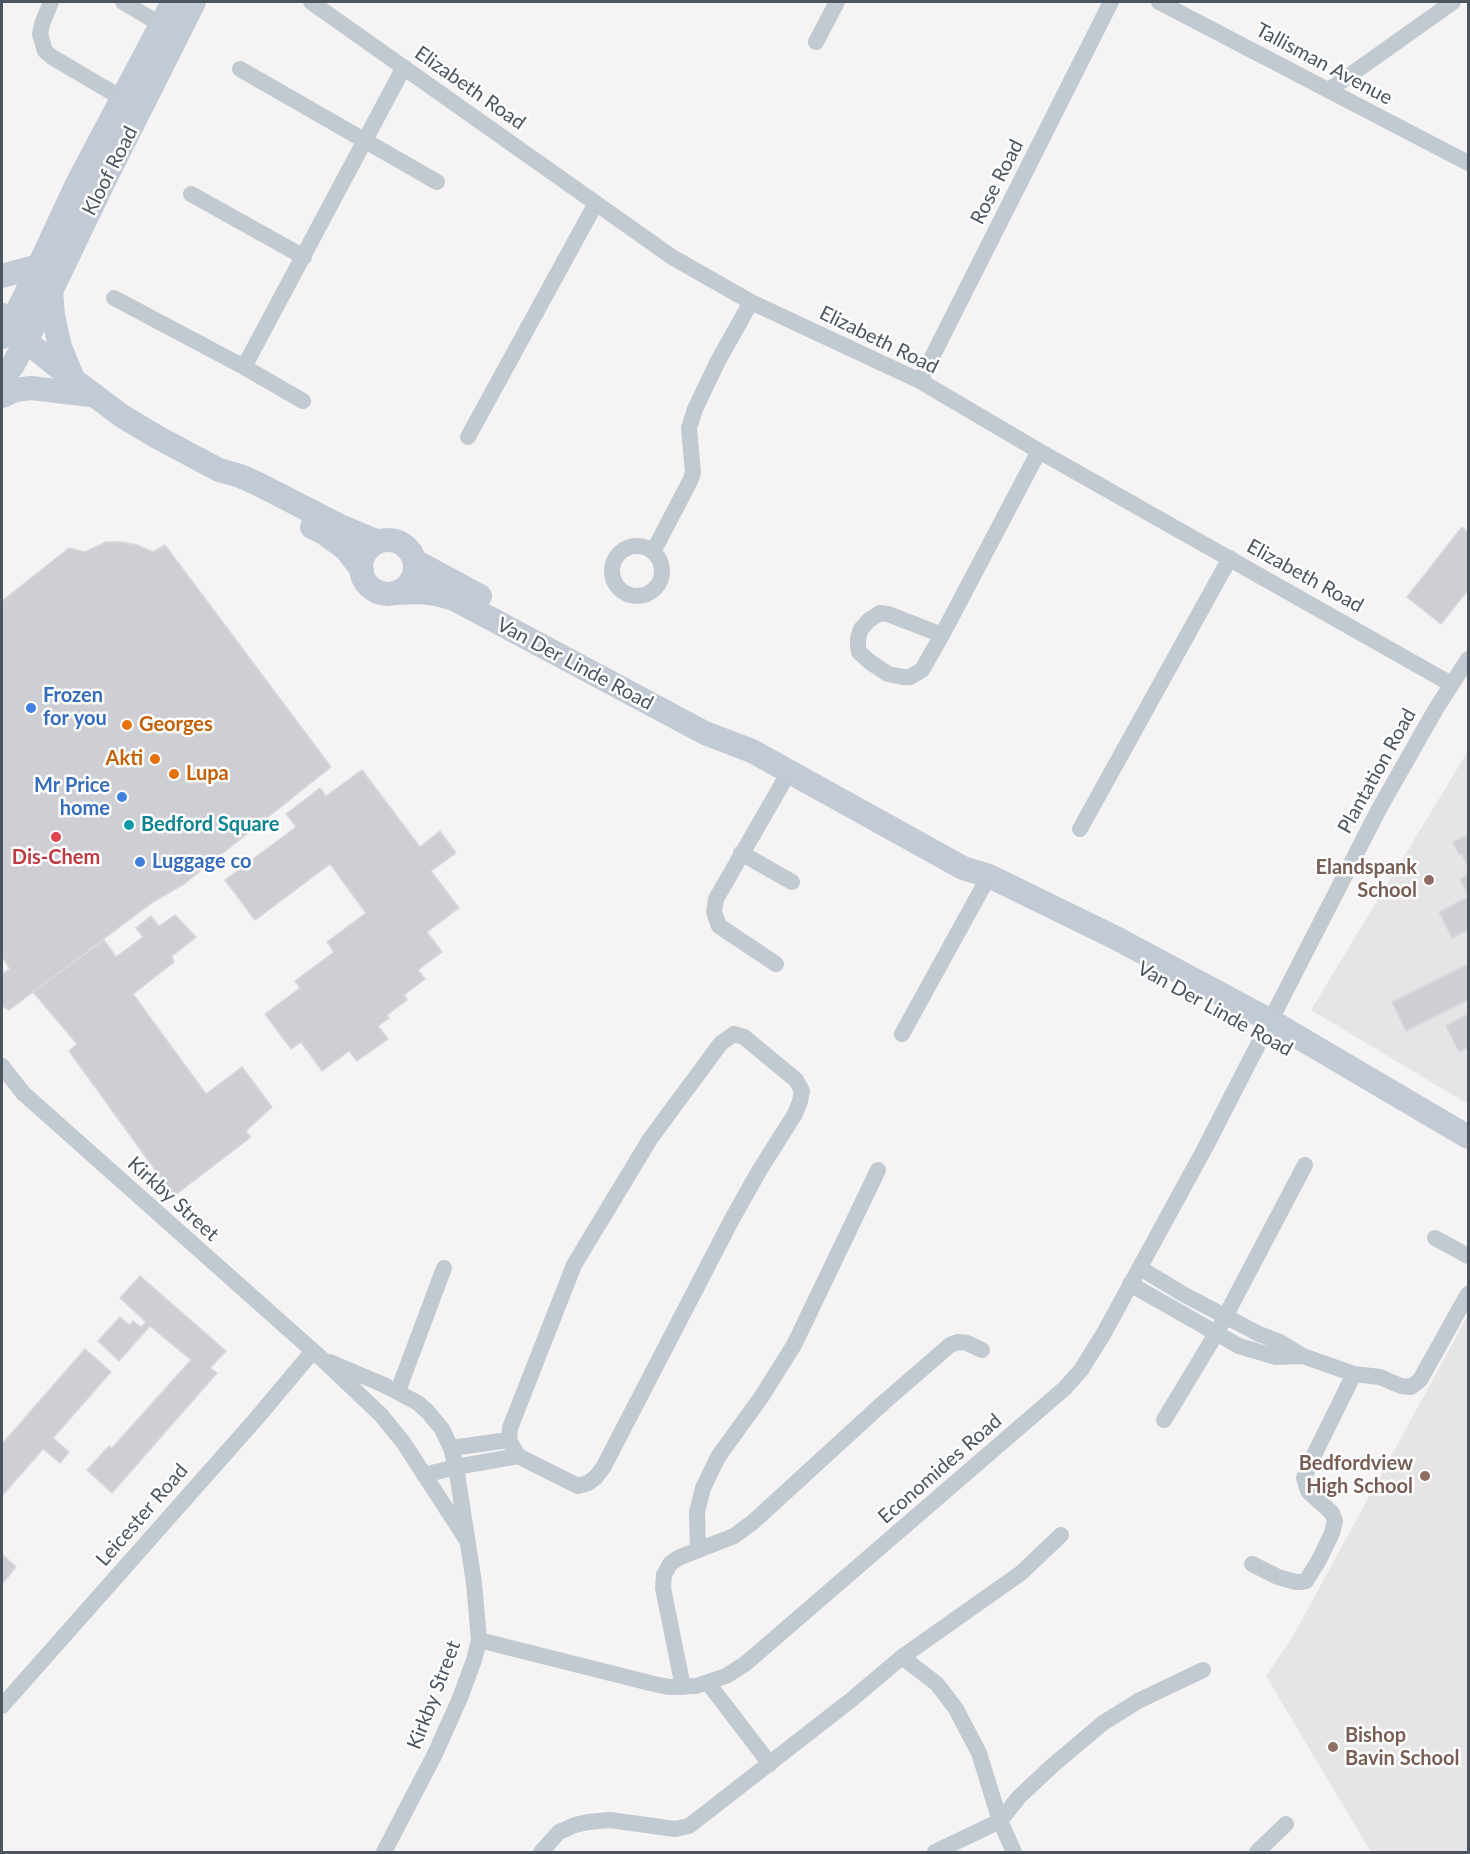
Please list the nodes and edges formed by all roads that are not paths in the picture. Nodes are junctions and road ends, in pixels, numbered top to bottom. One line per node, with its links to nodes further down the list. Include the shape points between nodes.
1 (51, 2): 15 (street, via 40,34 45,51)
2 (123, 2): 10 (street)
3 (173, 2): 10 (main road, Kloof Road)
4 (194, 2): 10 (main road, Kloof Road)
5 (311, 2): 12 (street, Elizabeth Road)
6 (837, 2): 11 (street)
7 (1111, 2): 31 (street, Rose Road)
8 (1160, 2): 14 (street, Tallisman Avenue)
9 (1453, 2): 14 (street)
10 (169, 29): 15 (main road, Kloof Road)
11 (816, 42)
12 (404, 67): 16 (street); 20 (street, Elizabeth Road)
13 (240, 69): 16 (street)
14 (1329, 90): 17 (street, Tallisman Avenue)
15 (131, 104): 22 (main road, Kloof Road, via 76,186); 24 (main road, Kloof Road)
16 (365, 141): 18 (street); 21 (street)
17 (1468, 163)
18 (437, 182)
19 (191, 194): 21 (street)
20 (596, 203): 26 (street, Elizabeth Road, via 672,257); 35 (street)
21 (304, 257): 28 (street)
22 (38, 266): 23 (main road); 27 (main road, Kloof Road)
23 (2, 276)
24 (51, 289): 27 (main road, Kloof Road); 30 (main road, via 60,347)
25 (114, 298): 28 (street)
26 (752, 302): 31 (street, Elizabeth Road); 39 (street, via 695,409 689,428 693,473)
27 (10, 329): 29 (main road, via 14,365); 30 (main road)
28 (244, 367): 34 (street)
29 (2, 379)
30 (74, 380): 32 (main road)
31 (920, 381): 36 (street, Elizabeth Road)
32 (94, 395): 33 (main road, via 31,388); 37 (main road, via 122,416)
33 (2, 396)
34 (303, 400)
35 (468, 437)
36 (1039, 451): 40 (street, Elizabeth Road); 44 (street)
37 (219, 470): 38 (main road, via 258,484); 42 (main road, via 252,496 324,533 346,549)
38 (378, 542): 41 (main road, via 401,543); 42 (main road, via 365,553)
39 (653, 552)
40 (1230, 558): 46 (street, Elizabeth Road); 49 (street)
41 (415, 561): 43 (main road, via 413,578); 47 (main road, Van Der Linde Road, via 713,721)
42 (362, 570): 43 (main road, via 365,580 376,591)
43 (394, 593): 47 (main road, Van Der Linde Road, via 421,592 454,599 705,733)
44 (942, 635): 44 (street, via 922,670 910,677 888,674 870,662 858,646 861,629 880,613)
45 (1468, 659): 46 (street, Plantation Road)
46 (1451, 684): 54 (street, Plantation Road, via 1379,809)
47 (752, 751): 48 (main road, Van Der Linde Road)
48 (789, 772): 50 (street); 51 (main road, Van Der Linde Road)
49 (1080, 829)
50 (741, 853): 52 (street); 53 (street, via 716,899 714,912 719,926)
51 (987, 880): 54 (main road, Van Der Linde Road, via 1028,906); 55 (street)
52 (792, 882)
53 (776, 964)
54 (1267, 1028): 57 (main road, Van Der Linde Road); 58 (main road, Van Der Linde Road); 64 (street, Economides Road)
55 (902, 1034)
56 (2, 1066): 70 (street, Kirkby Street, via 23,1093)
57 (1468, 1137)
58 (1468, 1150)
59 (1305, 1165): 67 (street)
60 (878, 1170): 83 (street, via 794,1345 718,1457 703,1488 697,1512)
61 (1435, 1238): 62 (street)
62 (1468, 1256)
63 (444, 1268): 73 (street)
64 (1140, 1268): 65 (street, Economides Road); 67 (street)
65 (1130, 1284): 68 (street); 88 (street, Economides Road, via 1081,1370 1065,1388 746,1664)
66 (1468, 1294): 72 (street, via 1420,1380 1411,1387)
67 (1226, 1317): 68 (street); 71 (street)
68 (1216, 1334): 71 (street, via 1264,1354); 75 (street)
69 (982, 1350): 83 (street, via 967,1343 950,1345 753,1522 734,1536)
70 (317, 1355): 73 (street, Kirkby Street); 74 (street, Kirkby Street); 90 (street, Leicester Road)
71 (1303, 1356): 72 (street)
72 (1354, 1374): 84 (street, via 1304,1478 1308,1491 1332,1513 1335,1521 1319,1560 1302,1582 1278,1577)
73 (395, 1390): 74 (street); 77 (street, Kirkby Street, via 428,1412)
74 (381, 1415): 80 (street, Kirkby Street)
75 (1164, 1420)
76 (509, 1440): 77 (street); 78 (street); 78 (street, via 510,1428 574,1265 651,1139 721,1043 734,1034 744,1037 796,1080 802,1091 795,1114 731,1221 596,1477 578,1486)
77 (451, 1448): 79 (street, Kirkby Street)
78 (518, 1456): 79 (street)
79 (456, 1467): 80 (street); 82 (street, Kirkby Street)
80 (424, 1475): 82 (street, Kirkby Street)
81 (1061, 1535): 86 (street, via 1021,1573)
82 (468, 1542): 85 (street, Kirkby Street)
83 (698, 1549): 89 (street, via 670,1564 664,1575 663,1588)
84 (1252, 1564)
85 (478, 1640): 89 (street, Economides Road, via 654,1684); 94 (street, Kirkby Street, via 460,1698)
86 (902, 1657): 91 (street); 92 (street, via 937,1684 956,1709 979,1753)
87 (1203, 1670): 92 (street, via 1138,1701 1103,1723 1019,1797)
88 (708, 1683): 89 (street, Economides Road); 91 (street)
89 (683, 1687)
90 (2, 1706)
91 (770, 1764): 95 (street, via 689,1826 675,1829 610,1820 588,1822 560,1832)
92 (1000, 1821): 96 (street); 97 (street)
93 (1286, 1824): 98 (street)
94 (384, 1852)
95 (541, 1852)
96 (935, 1852)
97 (1014, 1852)
98 (1257, 1852)

